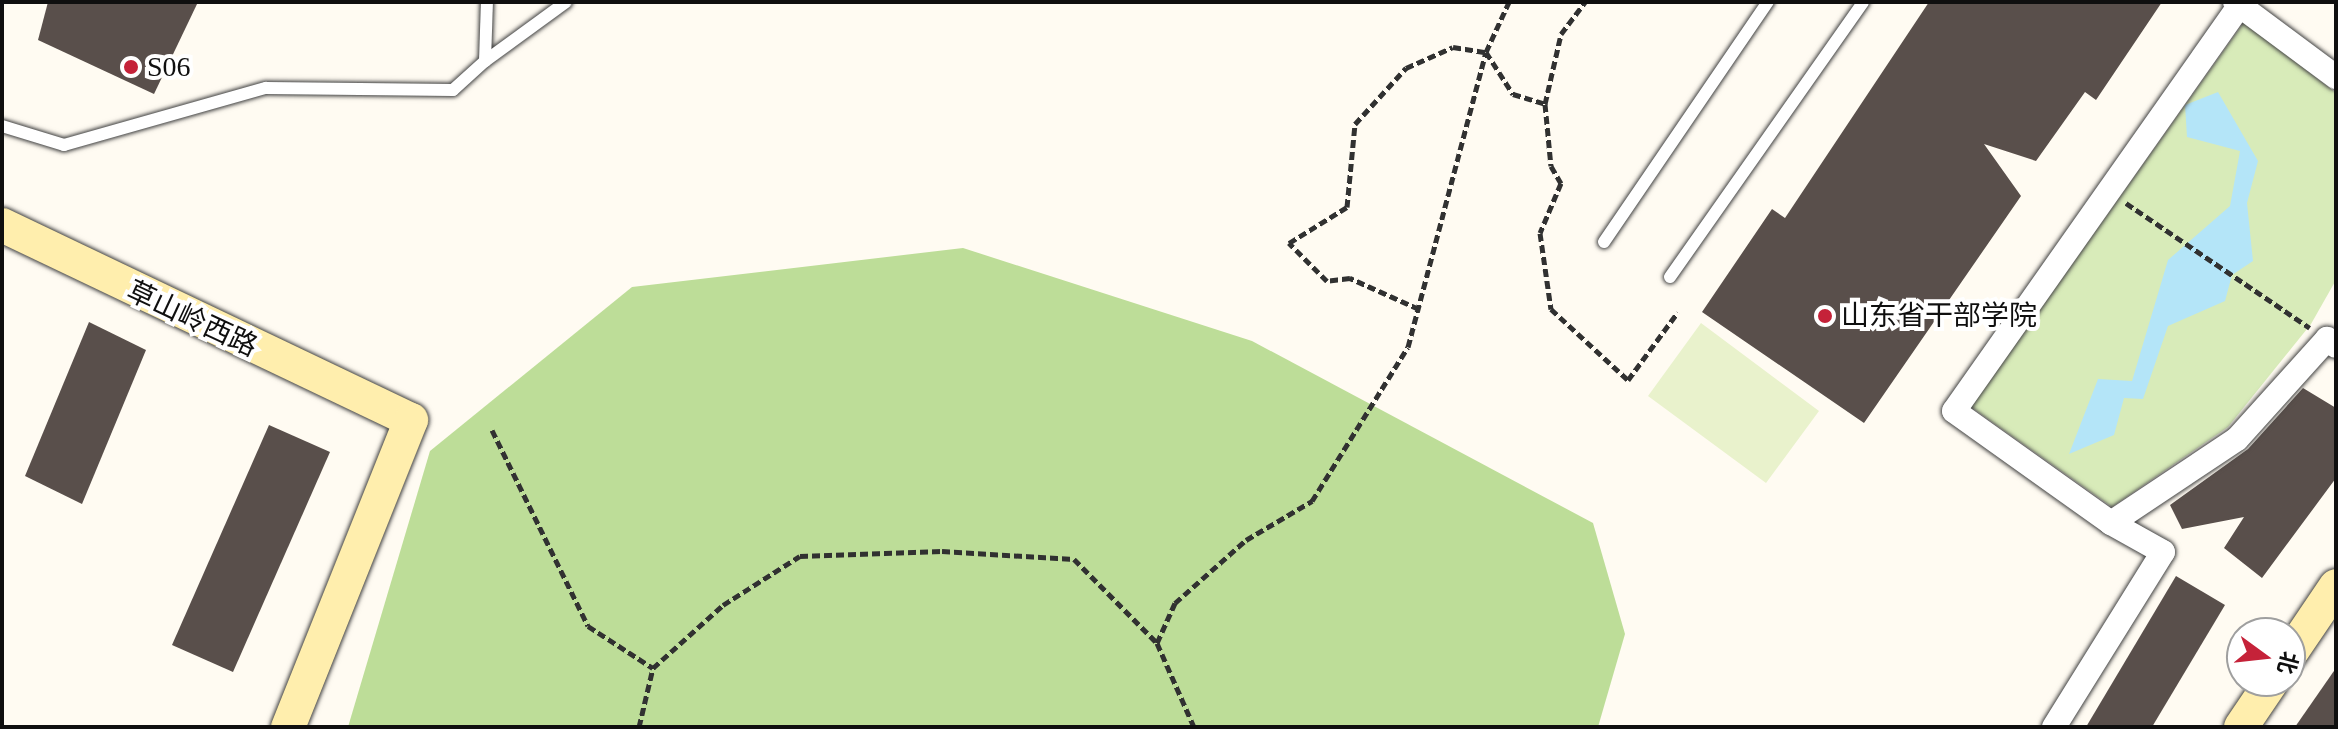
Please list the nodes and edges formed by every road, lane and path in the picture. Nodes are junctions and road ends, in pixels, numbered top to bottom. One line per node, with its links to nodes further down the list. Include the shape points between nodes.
1 (487, 2): 9 (lane)
2 (564, 2): 9 (lane)
3 (1509, 2): 8 (path)
4 (1585, 2): 11 (path, via 1561,34)
5 (1768, 2): 15 (lane)
6 (1863, 2): 16 (lane)
7 (2239, 3): 10 (street); 13 (street)
8 (1486, 52): 11 (path, via 1513,94); 17 (path); 17 (path, via 1453,47 1406,68 1355,124 1347,207 1289,243 1327,281 1350,278)
9 (485, 61): 12 (lane, via 453,90 266,88 64,145)
10 (2336, 77)
11 (1545, 104): 18 (path, via 1551,166 1561,183 1540,233 1541,283 1551,309 1628,380)
12 (2, 126)
13 (2109, 192): 19 (path); 21 (street, via 1954,411)
14 (2, 225): 27 (street, 草山岭西路, via 411,420)
15 (1604, 242)
16 (1670, 277)
17 (1419, 309): 24 (path, via 1408,347 1312,501 1246,540 1175,603)
18 (1678, 312)
19 (2333, 336): 21 (street, via 2237,439)
20 (492, 430): 25 (path, via 588,626)
21 (2111, 523): 30 (street, via 2163,552)
22 (2336, 586): 23 (street)
23 (2306, 630)
24 (1157, 643): 25 (path, via 1074,559 942,551 800,556 723,605); 29 (path)
25 (653, 668): 28 (path)
26 (2261, 697): 31 (street)
27 (288, 727)
28 (639, 727)
29 (1194, 727)
30 (2054, 727)
31 (2241, 727)

